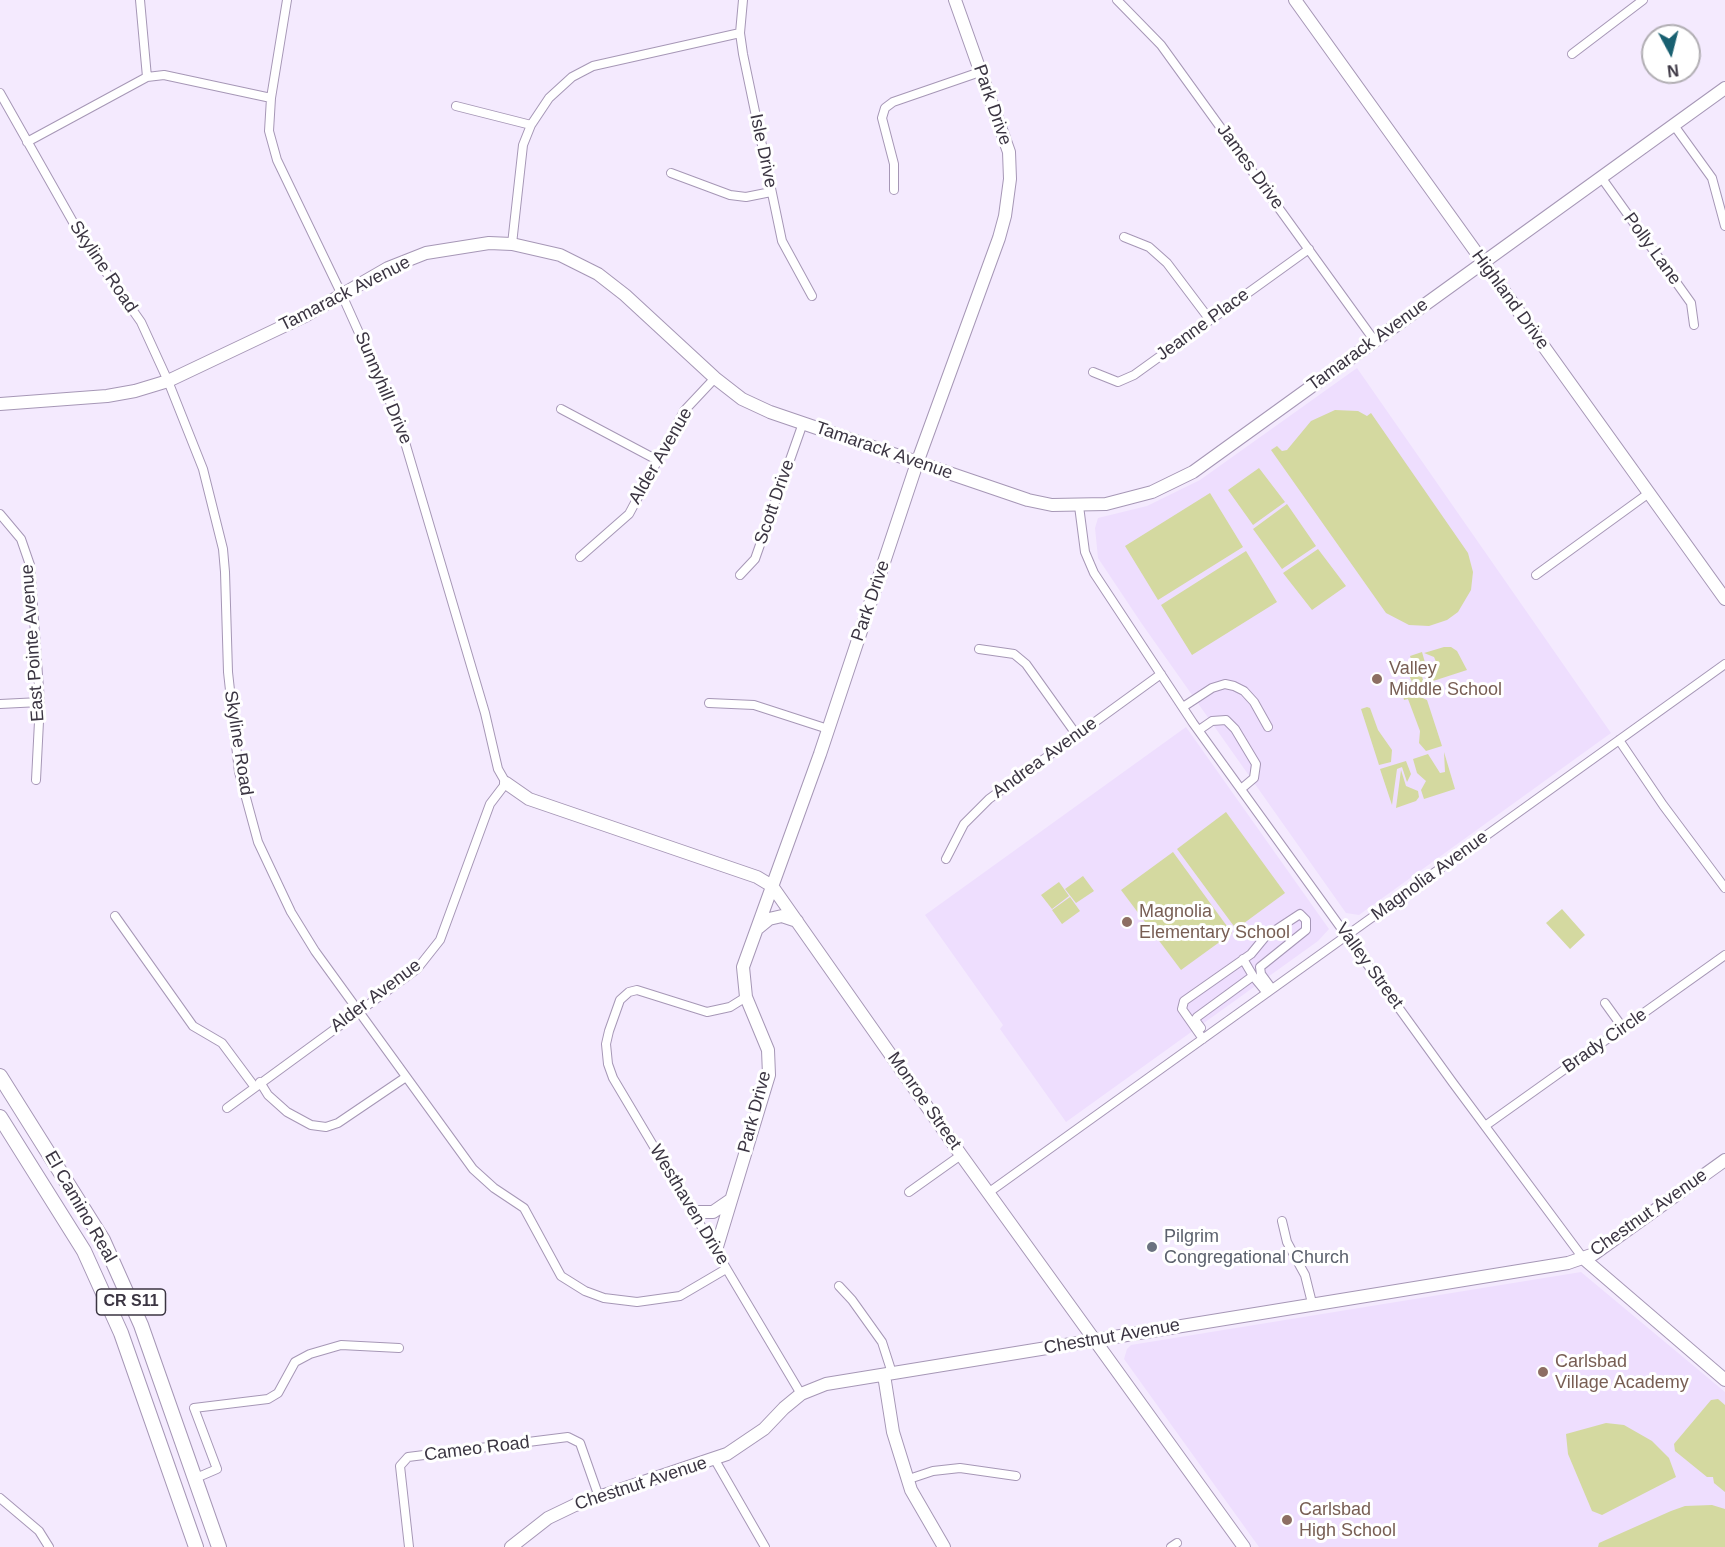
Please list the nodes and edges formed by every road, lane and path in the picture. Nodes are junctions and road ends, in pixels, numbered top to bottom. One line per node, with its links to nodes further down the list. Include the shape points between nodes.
1 (140, 0): 11 (street)
2 (287, 0): 14 (street, Sunnyhill Drive)
3 (743, 0): 8 (street, Isle Drive)
4 (956, 0): 10 (main road, Park Drive)
5 (1117, 0): 26 (street, James Drive, via 1161,45)
6 (1295, 0): 27 (main road, Highland Drive)
7 (1642, 0): 9 (street)
8 (740, 33): 17 (street, via 593,66 572,77 549,98); 22 (street, Isle Drive)
9 (1572, 54)
10 (980, 72): 21 (street, via 885,108 882,118 894,164); 40 (main road, Park Drive, via 1009,152 1005,216)
11 (147, 77): 14 (street, via 164,75); 18 (street)
12 (1725, 88): 16 (main road, Tamarack Avenue)
13 (0, 93): 18 (street, Skyline Road)
14 (271, 98): 28 (street, Sunnyhill Drive, via 269,131 276,160)
15 (456, 106): 17 (street)
16 (1673, 124): 20 (main road, Tamarack Avenue); 23 (street, via 1712,178)
17 (531, 125): 25 (street, via 523,145)
18 (27, 142): 35 (street, Skyline Road, via 82,238 141,322)
19 (671, 173): 22 (street, via 730,195 746,197)
20 (1601, 177): 27 (main road, Tamarack Avenue); 31 (street, Polly Lane, via 1691,303)
21 (894, 190)
22 (771, 192): 29 (street, Isle Drive, via 782,241)
23 (1725, 226)
24 (1124, 237): 30 (street, via 1149,247 1167,263)
25 (512, 244): 28 (main road, Tamarack Avenue, via 482,244 426,253 388,268); 34 (main road, Tamarack Avenue, via 560,255 598,274)
26 (1309, 249): 30 (street, Jeanne Place); 32 (street, James Drive)
27 (1483, 261): 32 (main road, Tamarack Avenue); 41 (main road, Highland Drive)
28 (342, 295): 35 (main road, Tamarack Avenue); 61 (street, Sunnyhill Drive, via 411,455 498,769)
29 (812, 296)
30 (1210, 320): 33 (street, Jeanne Place, via 1134,375 1118,382)
31 (1694, 325)
32 (1374, 340): 42 (main road, Tamarack Avenue, via 1193,472 1131,499)
33 (1093, 372)
34 (715, 378): 38 (main road, Tamarack Avenue, via 742,399); 39 (street, Alder Avenue, via 684,411)
35 (168, 381): 36 (main road, Tamarack Avenue, via 107,396); 76 (street, Skyline Road, via 208,486 222,549 228,672 239,772 258,842 291,912)
36 (0, 404)
37 (561, 409): 39 (street)
38 (803, 423): 40 (main road, Tamarack Avenue); 45 (street, Scott Drive, via 755,559)
39 (658, 461): 44 (street, Alder Avenue, via 629,513)
40 (917, 463): 42 (main road, Tamarack Avenue, via 1028,500); 56 (main road, Park Drive)
41 (1649, 493): 46 (street); 47 (main road, Highland Drive)
42 (1079, 506): 50 (street, Valley Street, via 1085,552 1094,573)
43 (0, 514): 51 (street, East Pointe Avenue, via 21,539 30,566)
44 (580, 557)
45 (740, 575)
46 (1536, 575)
47 (1725, 599)
48 (979, 649): 58 (street, via 1014,654 1026,664)
49 (1725, 663): 59 (street, Magnolia Avenue)
50 (1161, 674): 54 (street, Valley Street); 58 (street, Andrea Avenue)
51 (40, 702): 53 (street); 60 (street, East Pointe Avenue)
52 (709, 703): 56 (street, via 754,705)
53 (0, 704)
54 (1183, 707): 55 (street, via 1212,688 1234,686 1249,696); 57 (street, Valley Street)
55 (1268, 727)
56 (828, 729): 64 (main road, Park Drive)
57 (1198, 730): 62 (street, Valley Street); 62 (street, via 1226,720 1235,729 1256,764 1254,778)
58 (1076, 734): 63 (street, Andrea Avenue, via 989,799 964,824)
59 (1619, 740): 65 (street); 69 (street, Magnolia Avenue)
60 (36, 780)
61 (506, 783): 64 (main road, Monroe Street, via 529,799 757,877); 76 (street, Alder Avenue, via 490,804 440,940 417,969)
62 (1241, 789): 69 (street, Valley Street)
63 (946, 859)
64 (772, 886): 67 (main road, Monroe Street); 68 (main road, Park Drive)
65 (1725, 888)
66 (115, 916): 81 (street, via 193,1026 222,1044)
67 (797, 921): 68 (main road, via 782,916 769,919); 85 (main road, Monroe Street)
68 (757, 929): 74 (main road, Park Drive, via 743,967)
69 (1347, 935): 73 (street, Magnolia Avenue); 84 (street, Valley Street)
70 (1725, 955): 77 (street, Brady Circle)
71 (1243, 959): 72 (street); 73 (street, via 1265,937 1300,914 1306,920 1306,930 1260,967); 78 (street, via 1184,1001 1182,1009)
72 (1253, 976): 73 (street); 78 (street, via 1195,1020)
73 (1269, 991): 78 (street, Magnolia Avenue)
74 (746, 997): 89 (main road, Park Drive, via 768,1050 769,1075); 90 (street, Westhaven Drive, via 730,1007 706,1012 637,990 628,992 620,1000 606,1044 613,1078)
75 (1605, 1003): 77 (street)
76 (359, 1011): 80 (street, Skyline Road); 81 (street, Alder Avenue)
77 (1623, 1028): 84 (street, Brady Circle)
78 (1205, 1037): 88 (street, Magnolia Avenue)
79 (0, 1076): 104 (main road, El Camino Real / CR S11, via 103,1240 141,1325)
80 (406, 1077): 81 (street, via 326,1127 310,1125 287,1112); 94 (street, Skyline Road, via 473,1169 524,1208 556,1269 585,1291 637,1302 680,1296)
81 (257, 1084): 82 (street, Alder Avenue)
82 (227, 1108)
83 (0, 1117): 109 (main road, El Camino Real / CR S11, via 88,1261 124,1343)
84 (1485, 1126): 93 (street, Valley Street)
85 (961, 1155): 87 (street); 88 (main road, Monroe Street)
86 (1725, 1160): 93 (main road, Chestnut Avenue)
87 (909, 1192)
88 (988, 1193): 97 (main road, Monroe Street)
89 (729, 1201): 90 (main road, via 713,1212); 92 (main road, Park Drive)
90 (693, 1212): 92 (street, Westhaven Drive)
91 (1282, 1221): 96 (street, via 1287,1242 1305,1275)
92 (716, 1250): 94 (street, Westhaven Drive)
93 (1583, 1258): 96 (main road, Chestnut Avenue); 100 (main road, Valley Street)
94 (726, 1269): 101 (street, Westhaven Drive)
95 (839, 1286): 99 (street, via 882,1342)
96 (1312, 1303): 97 (main road, Chestnut Avenue)
97 (1096, 1339): 99 (main road, Chestnut Avenue); 115 (main road, Monroe Street)
98 (399, 1348): 104 (street, via 341,1346 310,1354 295,1362 278,1393 268,1399 194,1408 217,1469)
99 (888, 1374): 101 (main road, Chestnut Avenue, via 826,1384); 105 (main road, via 893,1432)
100 (1725, 1380)
101 (801, 1394): 102 (main road, Chestnut Avenue, via 751,1440)
102 (715, 1460): 106 (main road, Chestnut Avenue); 113 (street)
103 (1016, 1476): 105 (street, via 960,1468)
104 (196, 1478): 110 (main road, El Camino Real / CR S11)
105 (909, 1479): 114 (main road, via 911,1490)
106 (600, 1497): 111 (street, Cameo Road, via 580,1443 568,1437 408,1457 400,1466); 112 (main road, Chestnut Avenue, via 548,1518)
107 (1, 1502): 108 (street, via 39,1531)
108 (49, 1547)
109 (196, 1547)
110 (219, 1547)
111 (409, 1547)
112 (511, 1547)
113 (765, 1547)
114 (944, 1547)
115 (1245, 1547)

